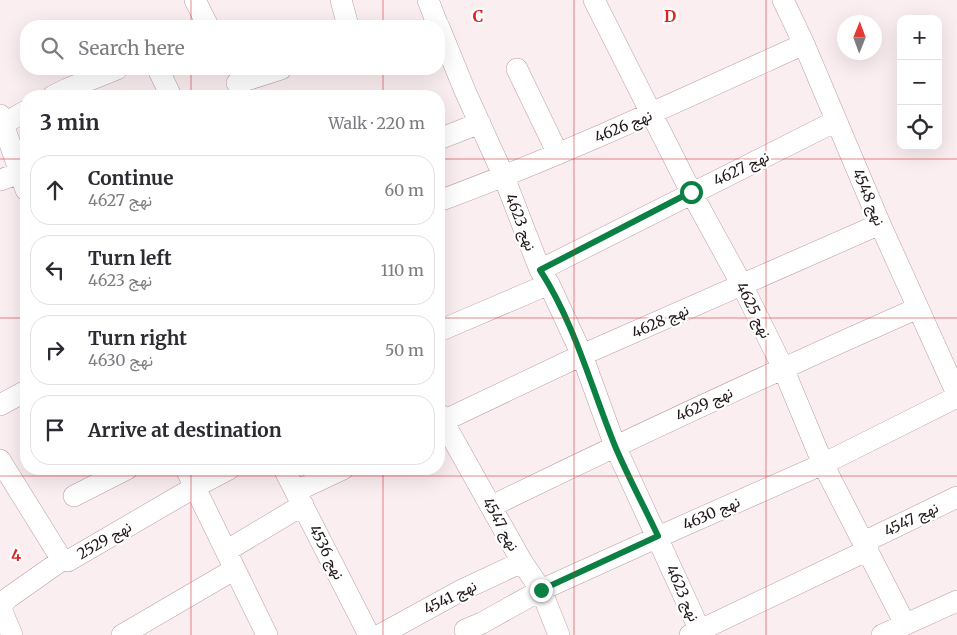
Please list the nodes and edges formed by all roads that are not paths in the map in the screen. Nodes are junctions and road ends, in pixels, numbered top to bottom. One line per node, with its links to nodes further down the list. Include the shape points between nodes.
1 (195, 0): 6 (street)
2 (341, 0): 7 (street)
3 (428, 0): 8 (street, نهج 4623)
4 (594, 0): 19 (street, نهج 4625)
5 (783, 0): 10 (street, نهج 4548)
6 (205, 20)
7 (346, 20)
8 (436, 20)
9 (445, 41): 22 (street, نهج 4623)
10 (804, 44): 19 (street, نهج 4626); 21 (street, نهج 4548)
11 (517, 69): 24 (street)
12 (104, 75): 16 (street)
13 (161, 75): 17 (street)
14 (262, 75): 15 (street)
15 (237, 83)
16 (72, 90)
17 (168, 90)
18 (20, 113): 20 (street)
19 (652, 114): 24 (street, نهج 4626); 29 (street, نهج 4625)
20 (1, 120): 25 (street)
21 (836, 121): 29 (street, نهج 4627); 31 (street, نهج 4548)
22 (480, 123): 23 (street); 26 (street, نهج 4623)
23 (445, 136)
24 (558, 154): 26 (street, نهج 4626)
25 (20, 173)
26 (504, 177): 30 (street, نهج 4626); 32 (street, نهج 4623)
27 (0, 180): 28 (street)
28 (20, 181)
29 (691, 192): 32 (street, نهج 4627); 33 (street, نهج 4625)
30 (445, 199)
31 (880, 224): 33 (street, نهج 4628); 34 (street, نهج 4548)
32 (544, 277): 35 (street, نهج 4627); 36 (street, نهج 4623)
33 (742, 285): 36 (street, نهج 4628); 37 (street, نهج 4625)
34 (918, 308): 37 (street, نهج 4629); 39 (street, نهج 4548)
35 (445, 328)
36 (582, 355): 41 (street, نهج 4628); 43 (street, نهج 4623)
37 (782, 368): 43 (street, نهج 4629); 45 (street, نهج 4625)
38 (20, 394): 40 (street)
39 (957, 395): 45 (street, نهج 4630)
40 (0, 405)
41 (445, 417)
42 (445, 427): 54 (street, نهج 4547)
43 (615, 446): 54 (street, نهج 4629); 55 (street, نهج 4623)
44 (0, 460): 57 (street, نهج 2529)
45 (823, 464): 55 (street, نهج 4630); 56 (street, نهج 4625)
46 (115, 475): 51 (street)
47 (203, 475): 50 (street, نهج 2529)
48 (287, 475): 53 (street, نهج 4536)
49 (334, 475): 53 (street)
50 (190, 478): 57 (street, نهج 2529, via 68,561); 58 (street)
51 (74, 496)
52 (957, 497): 56 (street, نهج 4547)
53 (300, 498): 58 (street); 68 (street, نهج 4536)
54 (492, 506): 59 (street, نهج 4547)
55 (658, 536): 60 (street, نهج 4630); 64 (street, نهج 4623)
56 (866, 546): 62 (street, نهج 4625); 64 (street, نهج 4547)
57 (62, 560): 65 (street, via 0,607)
58 (230, 560): 66 (street); 67 (street)
59 (522, 562): 60 (street, نهج 4547); 69 (street, نهج 4541, via 462,590)
60 (541, 590): 63 (street, نهج 4630); 70 (street, نهج 4547)
61 (957, 601): 62 (street)
62 (905, 624): 71 (street)
63 (466, 630)
64 (697, 633)
65 (12, 635)
66 (122, 635)
67 (267, 635)
68 (369, 635)
69 (380, 635)
70 (560, 635)
71 (882, 635)

